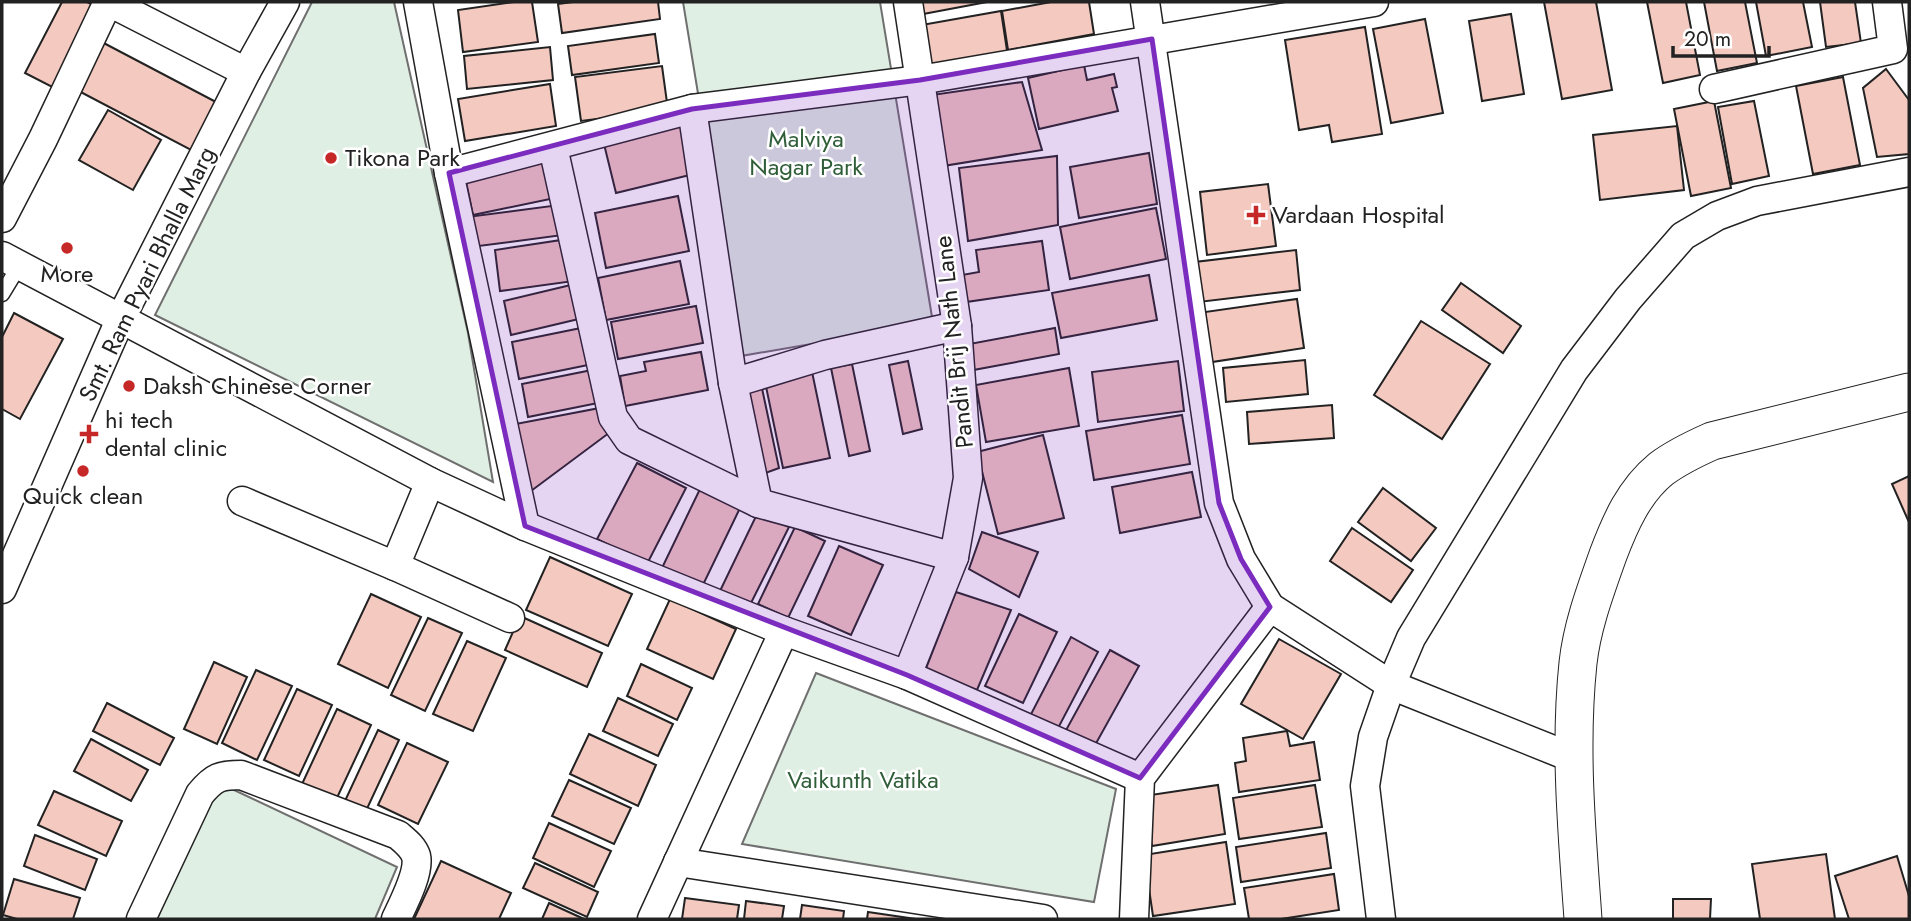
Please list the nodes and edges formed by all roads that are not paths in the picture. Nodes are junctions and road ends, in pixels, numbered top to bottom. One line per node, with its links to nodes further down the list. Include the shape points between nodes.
1 (109, 2): 9 (street); 16 (street)
2 (285, 2): 9 (street, Smt. Ram Pyari Bhalla Marg)
3 (418, 2): 15 (street)
4 (908, 2): 10 (street, Pandit Brij Nath Lane)
5 (1145, 2): 8 (street)
6 (1374, 2): 8 (street)
7 (1887, 2): 11 (street, via 1893,49)
8 (1152, 39): 10 (street); 31 (street, via 1219,503 1241,559)
9 (246, 72): 19 (street, Smt. Ram Pyari Bhalla Marg)
10 (920, 80): 12 (street); 20 (street, Pandit Brij Nath Lane)
11 (1714, 89)
12 (692, 109): 13 (street); 21 (street)
13 (553, 147): 15 (street); 25 (street, via 613,417 629,440)
14 (1909, 172): 35 (street, via 1757,201 1717,216 1683,236 1574,370 1411,638)
15 (449, 173): 26 (street)
16 (2, 218)
17 (10, 261): 18 (lane); 19 (street)
18 (2, 294)
19 (120, 320): 23 (street); 27 (street, Smt. Ram Pyari Bhalla Marg)
20 (957, 326): 21 (street, via 825,355); 28 (street, Pandit Brij Nath Lane, via 968,478)
21 (733, 383): 25 (street)
22 (1909, 392): 36 (street, via 1712,440 1659,471 1620,523 1596,590 1578,661)
23 (430, 482): 26 (street); 29 (street)
24 (242, 501): 29 (street)
25 (758, 503): 28 (street)
26 (525, 526): 33 (street)
27 (8, 555): 30 (street, Smt. Ram Pyari Bhalla Marg)
28 (954, 557): 34 (street, Pandit Brij Nath Lane)
29 (395, 566): 32 (street)
30 (2, 589)
31 (1270, 607): 35 (street); 37 (street)
32 (510, 618)
33 (784, 631): 34 (street); 38 (street)
34 (907, 675): 37 (street)
35 (1391, 685): 36 (street); 44 (street, via 1373,737 1365,786)
36 (1573, 758): 45 (street)
37 (1140, 778): 43 (street)
38 (678, 862): 41 (street); 42 (street)
39 (141, 919): 40 (street, via 200,794 223,775 241,775 398,835 417,859)
40 (396, 919)
41 (652, 919)
42 (1042, 919)
43 (1134, 919)
44 (1381, 919)
45 (1583, 919)

